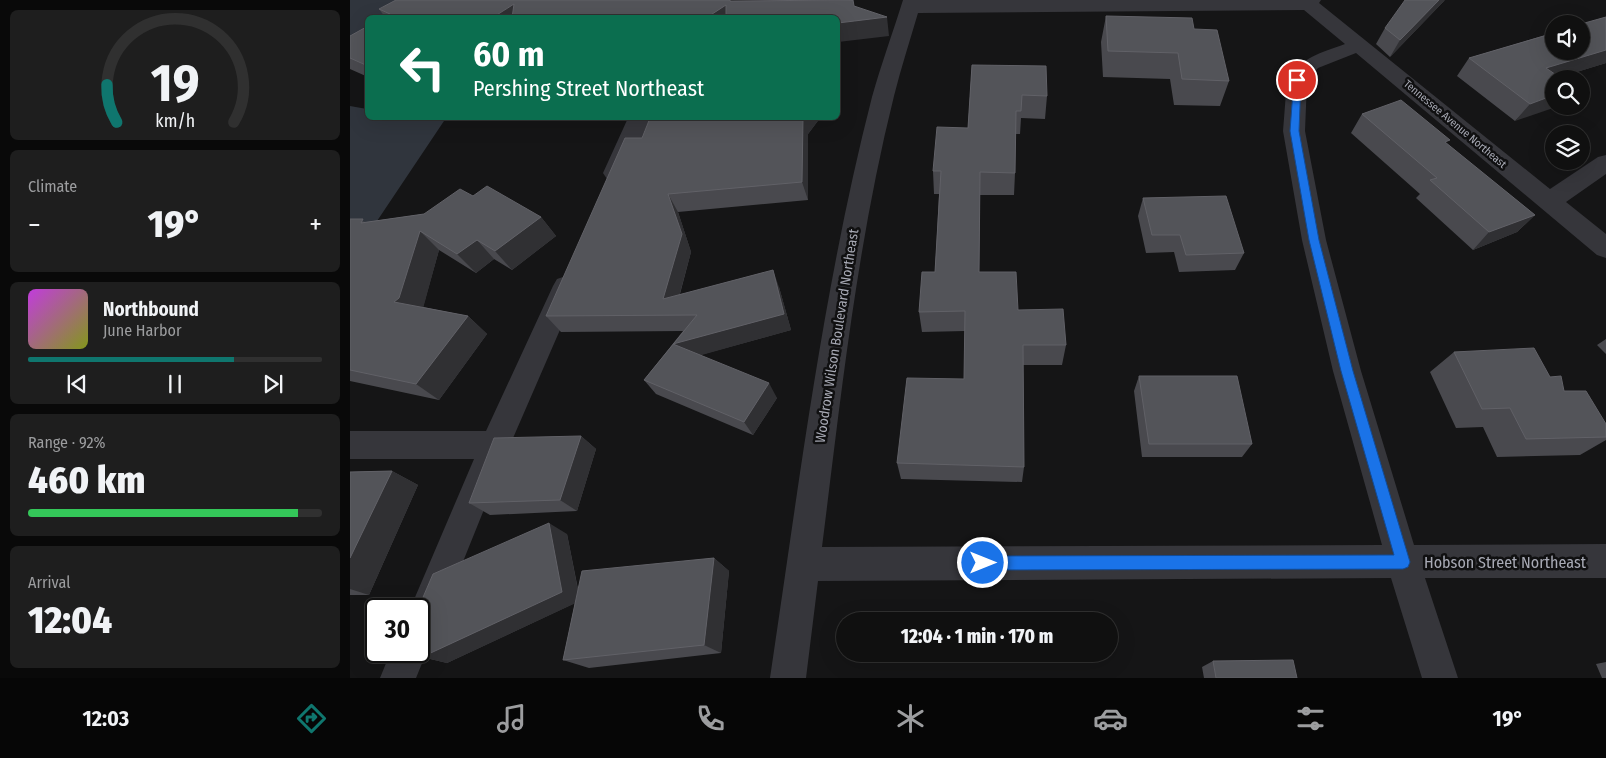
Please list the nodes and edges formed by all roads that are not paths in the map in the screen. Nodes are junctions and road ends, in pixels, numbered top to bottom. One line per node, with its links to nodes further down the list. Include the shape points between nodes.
1 (1308, 1): 2 (street); 3 (street, Tennessee Avenue Northeast)
2 (911, 4): 14 (street, Woodrow Wilson Boulevard Northeast, via 884,96 858,208 831,360)
3 (1359, 45): 7 (street, Tennessee Avenue Northeast); 13 (street, via 1311,64 1297,80 1294,131 1314,240 1347,371)
4 (638, 120): 6 (street)
5 (1606, 163): 7 (street)
6 (603, 200)
7 (1549, 201): 8 (street, Tennessee Avenue Northeast)
8 (1606, 248)
9 (575, 263): 11 (street)
10 (350, 445): 11 (street)
11 (495, 445): 15 (street)
12 (1606, 561): 13 (street, Hobson Street Northeast)
13 (1403, 562): 14 (street, Hobson Street Northeast); 19 (street)
14 (804, 564): 18 (street, Woodrow Wilson Boulevard Northeast)
15 (430, 602)
16 (405, 663): 17 (street)
17 (398, 678)
18 (788, 678)
19 (1440, 678)

